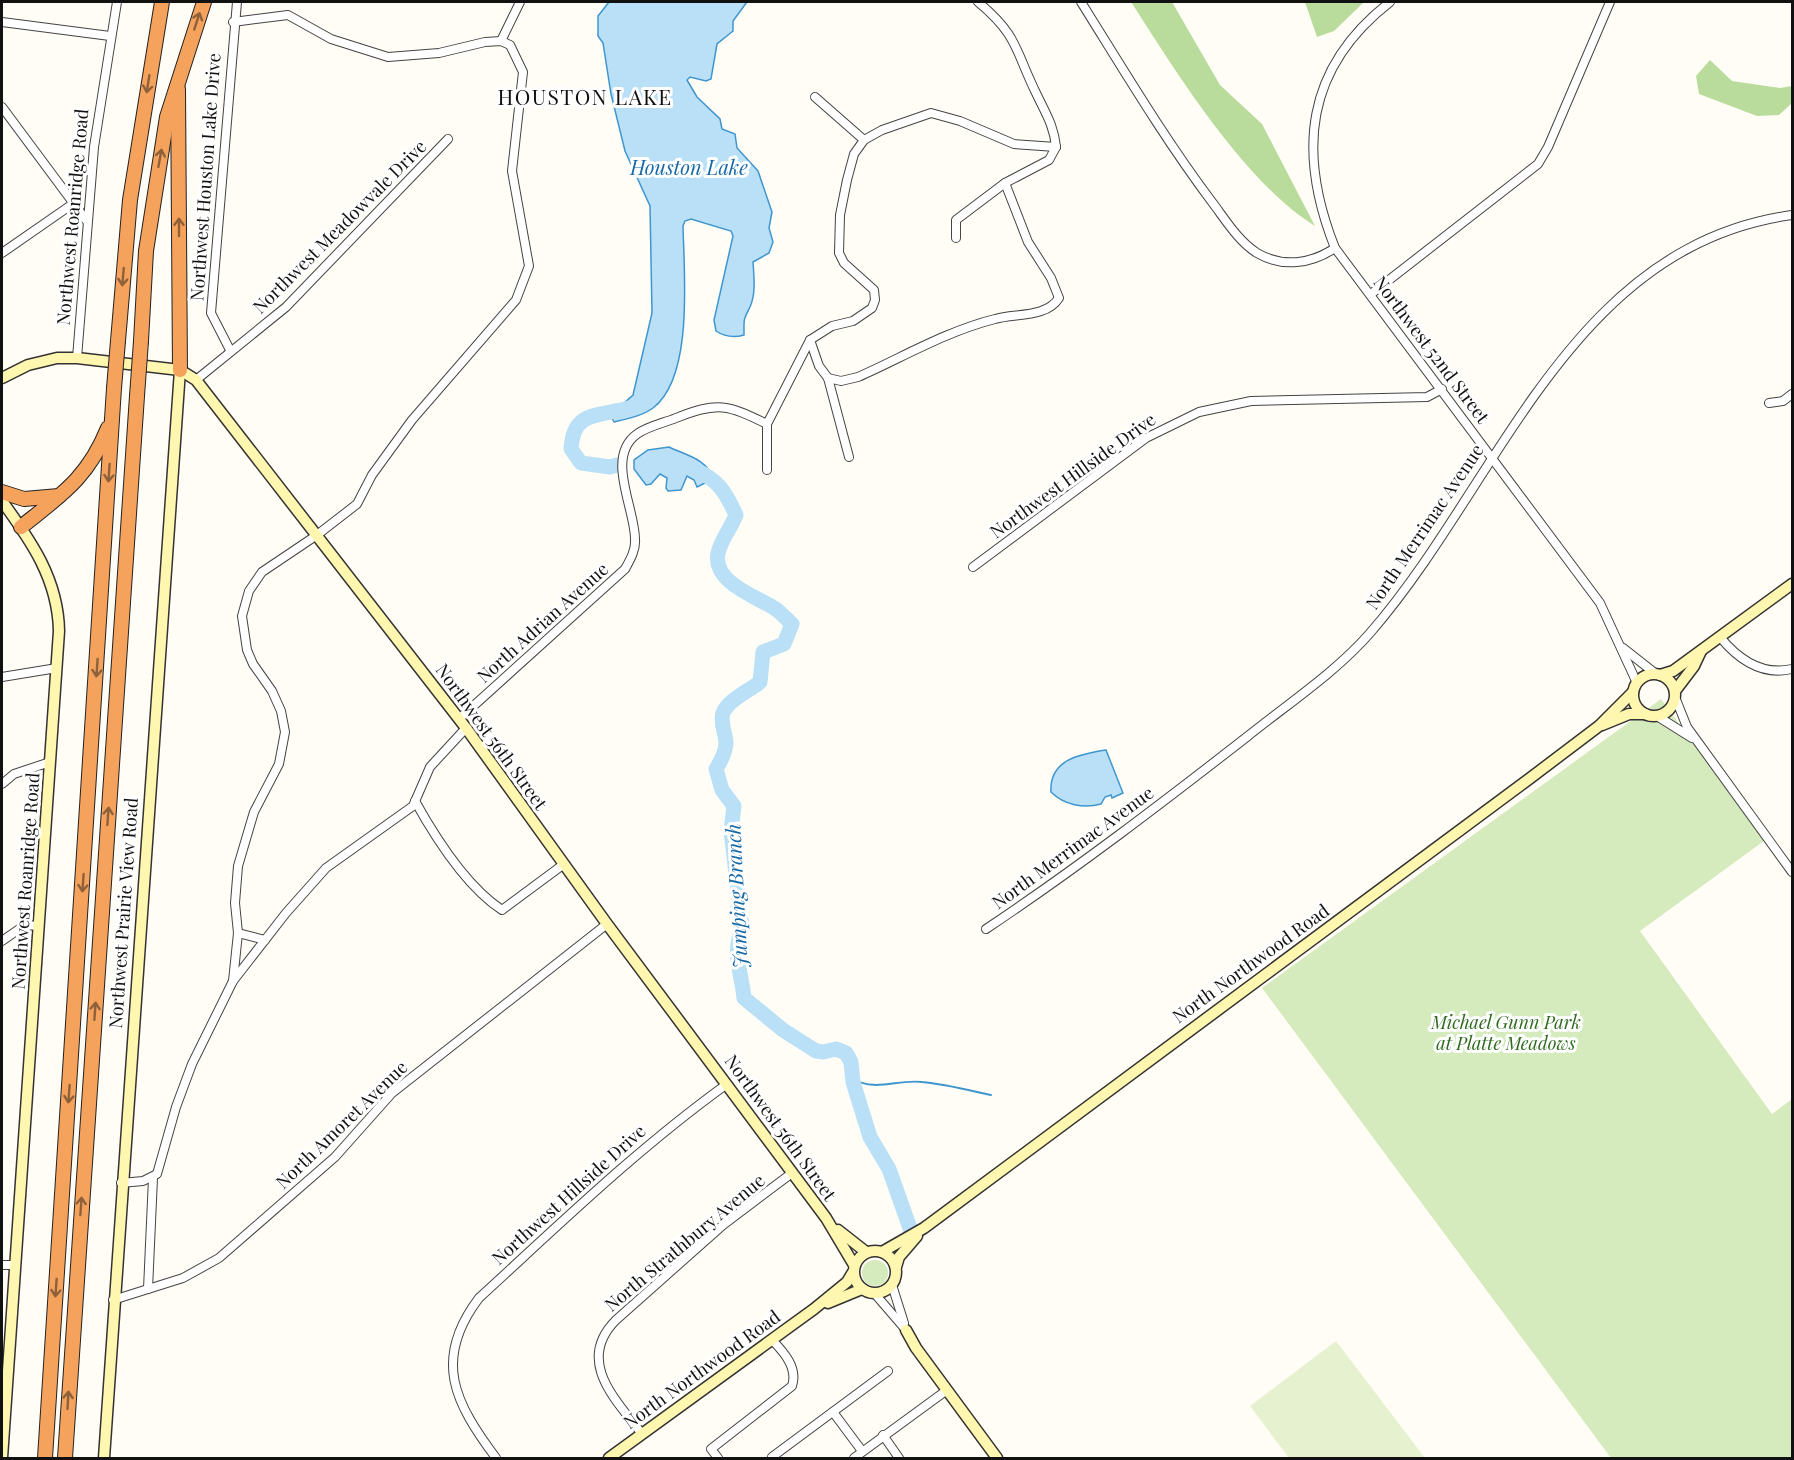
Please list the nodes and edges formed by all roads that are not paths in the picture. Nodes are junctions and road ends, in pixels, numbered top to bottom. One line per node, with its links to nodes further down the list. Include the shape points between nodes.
1 (117, 2): 14 (street, Northwest Roanridge Road)
2 (152, 2): 13 (highway)
3 (162, 2): 13 (highway)
4 (204, 2): 16 (highway, one-way to 4)
5 (237, 2): 12 (street, Northwest Houston Lake Drive)
6 (520, 2): 15 (street)
7 (978, 2): 21 (street, via 1000,20 1014,40 1036,95 1054,126)
8 (1081, 2): 27 (street, via 1175,153 1249,247 1271,259 1295,263 1312,260)
9 (1390, 2): 27 (street, Northwest 52nd Street, via 1365,24 1338,59 1316,116 1314,177)
10 (1610, 2): 29 (street, via 1538,164)
11 (2, 22): 14 (street)
12 (233, 22): 15 (street, via 288,15 331,39 388,57 439,53); 31 (street, Northwest Houston Lake Drive, via 211,313)
13 (157, 26): 40 (highway, one-way to 40, bridge, via 130,200)
14 (110, 36): 25 (street, Northwest Roanridge Road)
15 (501, 40): 49 (street, via 510,45 523,72 512,171 529,267 516,300 412,420 372,475 357,504)
16 (178, 81): 33 (highway, one-way to 16); 107 (highway, one-way to 16, bridge, via 146,251 167,117)
17 (815, 97): 20 (street)
18 (2, 107): 23 (street)
19 (448, 139): 31 (street, Northwest Meadowvale Drive, via 286,307)
20 (864, 140): 21 (street, via 932,113 1014,144); 30 (street, via 849,171 840,215 839,252 843,263 874,290 875,300 872,308 853,321 831,326)
21 (1056, 147): 22 (street, via 1049,160)
22 (1005, 183): 26 (street, via 956,220); 35 (street, via 1028,242 1059,298 1053,306 964,327 858,377 841,381)
23 (74, 203): 25 (street); 28 (street)
24 (1792, 215): 43 (street, North Merrimac Avenue, via 1726,230 1674,257 1634,284 1574,344)
25 (86, 220): 32 (street, Northwest Roanridge Road)
26 (956, 238)
27 (1335, 248): 29 (street, Northwest 52nd Street)
28 (2, 253)
29 (1371, 294): 37 (street, Northwest 52nd Street)
30 (810, 340): 35 (street); 41 (street)
31 (230, 350): 36 (street, Northwest Meadowvale Drive)
32 (77, 358): 33 (street, Northwest 56th Street); 34 (street, via 27,364)
33 (180, 370): 36 (street, Northwest 56th Street); 81 (street, Northwest Prairie View Road)
34 (2, 378)
35 (828, 378): 42 (street)
36 (196, 380): 49 (street, Northwest 56th Street)
37 (1443, 389): 43 (street, Northwest 52nd Street); 50 (street, Northwest Hillside Drive, via 1427,397 1251,401 1199,412 1146,438)
38 (1792, 394): 39 (street, via 1783,401)
39 (1769, 403)
40 (113, 415): 46 (highway, via 92,464); 106 (highway, one-way to 106)
41 (767, 424): 44 (street); 63 (street, North Adrian Avenue, via 733,407 701,408 637,434 623,457 635,539 625,569)
42 (849, 457)
43 (1491, 457): 53 (street, Northwest 52nd Street, via 1600,603); 73 (street, North Merrimac Avenue, via 1424,560 1370,633 1336,666 1149,813)
44 (767, 470)
45 (2, 492): 46 (highway, via 24,499)
46 (61, 495): 48 (highway)
47 (2, 501): 48 (street, Northwest Roanridge Road)
48 (21, 527): 55 (street, Northwest Roanridge Road, via 42,560 54,592 59,626)
49 (317, 536): 63 (street, Northwest 56th Street); 74 (street, via 262,572 245,601 243,624 249,657 272,692 285,732 279,764 261,796 242,848 235,891)
50 (973, 567)
51 (1792, 584): 52 (street)
52 (1720, 637): 54 (street); 56 (street, via 1735,655 1762,670)
53 (1623, 648): 57 (street, Northwest 52nd Street); 59 (street, Northwest 52nd Street)
54 (1701, 651): 57 (street, via 1673,671); 60 (street)
55 (57, 668): 58 (street); 66 (street, Northwest Roanridge Road)
56 (1792, 669)
57 (1658, 675): 59 (street, via 1645,676); 60 (street, via 1669,680)
58 (2, 677)
59 (1635, 688): 61 (street, via 1636,705); 64 (street, North Northwood Road)
60 (1675, 694): 62 (street, via 1667,711); 65 (street, via 1680,716)
61 (1645, 714): 62 (street); 64 (street, North Northwood Road, via 1621,716)
62 (1657, 716): 65 (street)
63 (463, 723): 68 (street, North Adrian Avenue, via 430,767); 69 (street, Northwest 56th Street)
64 (1599, 726): 83 (street, North Northwood Road)
65 (1698, 743): 70 (street)
66 (51, 762): 67 (street, via 14,774); 72 (street, Northwest Roanridge Road)
67 (2, 784)
68 (415, 801): 69 (street, via 484,898 502,910); 76 (street, North Adrian Avenue, via 326,868)
69 (564, 864): 71 (street, Northwest 56th Street)
70 (1792, 872)
71 (607, 924): 78 (street, Northwest 56th Street); 91 (street, North Amoret Avenue, via 392,1093 335,1157 219,1258 190,1275)
72 (39, 926): 75 (street, via 25,925); 87 (street, Northwest Roanridge Road)
73 (986, 929)
74 (238, 933): 76 (street); 77 (street)
75 (2, 940)
76 (265, 940): 77 (street, North Adrian Avenue)
77 (232, 981): 80 (street, North Adrian Avenue, via 192,1064)
78 (727, 1084): 79 (street, Northwest 56th Street); 109 (street, Northwest Hillside Drive, via 667,1127 479,1298 463,1322 453,1371 459,1400 470,1424)
79 (792, 1173): 82 (street, Northwest 56th Street); 101 (street, North Strathbury Avenue, via 723,1225 604,1335 598,1359 602,1378)
80 (153, 1178): 81 (street); 91 (street, North Adrian Avenue)
81 (121, 1183): 94 (street, Northwest Prairie View Road)
82 (826, 1218): 84 (street, Northwest 56th Street); 88 (street, Northwest 56th Street)
83 (924, 1228): 85 (street, North Northwood Road); 89 (street, North Northwood Road, via 899,1257)
84 (866, 1252): 85 (street); 88 (street)
85 (882, 1252): 89 (street)
86 (2, 1265): 87 (street)
87 (15, 1265): 105 (street, Northwest Roanridge Road)
88 (854, 1268): 92 (street); 95 (street, North Northwood Road, via 847,1282)
89 (896, 1268): 90 (street)
90 (891, 1285): 93 (street); 96 (street)
91 (148, 1289): 94 (street, North Amoret Avenue)
92 (862, 1289): 93 (street); 95 (street, North Northwood Road)
93 (875, 1293): 96 (street)
94 (113, 1300): 108 (street, Northwest Prairie View Road)
95 (814, 1309): 97 (street, North Northwood Road)
96 (906, 1330): 99 (street)
97 (772, 1340): 101 (street, North Northwood Road); 111 (street, via 791,1365 792,1386 711,1449)
98 (888, 1371): 100 (street)
99 (947, 1390): 102 (street); 114 (street)
100 (833, 1412): 103 (street); 104 (street)
101 (642, 1434): 110 (street, North Northwood Road)
102 (883, 1435): 103 (street); 113 (street)
103 (862, 1451): 112 (street)
104 (772, 1457)
105 (2, 1458)
106 (45, 1458)
107 (65, 1458)
108 (104, 1458)
109 (496, 1458)
110 (609, 1458)
111 (718, 1458)
112 (854, 1458)
113 (899, 1458)
114 (997, 1458)

